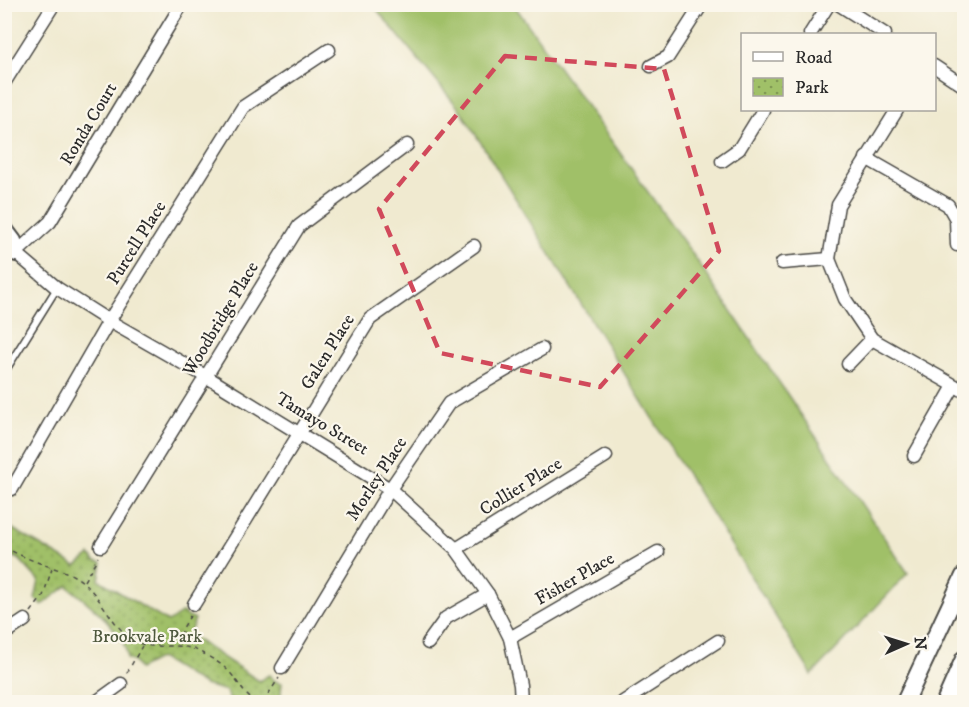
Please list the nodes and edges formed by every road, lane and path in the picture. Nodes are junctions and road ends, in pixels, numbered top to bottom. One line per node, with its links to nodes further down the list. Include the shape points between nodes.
1 (54, 4): 11 (street)
2 (182, 4): 21 (street, Ronda Court, via 50,222)
3 (702, 4): 9 (street, via 668,57)
4 (829, 4): 6 (street)
5 (838, 4): 7 (street)
6 (811, 33)
7 (883, 33)
8 (329, 50): 25 (street, Purcell Place, via 243,107)
9 (651, 66)
10 (936, 67): 12 (street)
11 (4, 83)
12 (964, 86)
13 (762, 111): 17 (street, via 739,149)
14 (896, 111): 16 (street)
15 (407, 145): 30 (street, Woodbridge Place, via 299,226)
16 (866, 158): 19 (street, via 948,205 956,219); 22 (street, via 838,206)
17 (722, 162)
18 (4, 229): 21 (main road, Tamayo Street, via 13,241)
19 (957, 245)
20 (474, 246): 32 (street, Galen Place, via 370,319)
21 (10, 251): 24 (street, Tamayo Street)
22 (829, 259): 23 (street); 26 (street, via 845,299)
23 (783, 263)
24 (57, 288): 25 (street, Tamayo Street); 29 (lane)
25 (109, 321): 30 (street, Tamayo Street); 35 (street, Purcell Place)
26 (872, 339): 28 (street); 31 (street)
27 (542, 349): 36 (street, Morley Place, via 449,403)
28 (848, 364)
29 (4, 373)
30 (207, 377): 32 (street, Tamayo Street); 37 (street, Woodbridge Place)
31 (959, 389): 34 (street)
32 (298, 433): 36 (street, Tamayo Street); 45 (street, Galen Place)
33 (606, 456): 39 (street, Collier Place)
34 (914, 456)
35 (12, 489)
36 (390, 489): 39 (street, Tamayo Street); 54 (street, Morley Place)
37 (101, 546): 43 (path)
38 (4, 547): 41 (path)
39 (456, 549): 44 (street, Tamayo Street)
40 (658, 552): 48 (street, Fisher Place)
41 (52, 568): 43 (path); 46 (path, via 43,596)
42 (964, 576): 61 (main road)
43 (83, 582): 51 (path, via 125,635)
44 (488, 594): 48 (street, Tamayo Street); 50 (street, via 446,618)
45 (194, 604): 52 (path)
46 (25, 620): 47 (street)
47 (4, 634)
48 (510, 638): 59 (street, Tamayo Street)
49 (718, 641): 60 (street)
50 (428, 643)
51 (142, 645): 52 (path); 55 (path)
52 (178, 645): 57 (path, via 218,663)
53 (964, 659): 62 (main road)
54 (282, 668): 58 (path)
55 (121, 684): 56 (street)
56 (96, 702)
57 (256, 702)
58 (263, 702)
59 (522, 702)
60 (623, 702)
61 (905, 702)
62 (945, 702)

